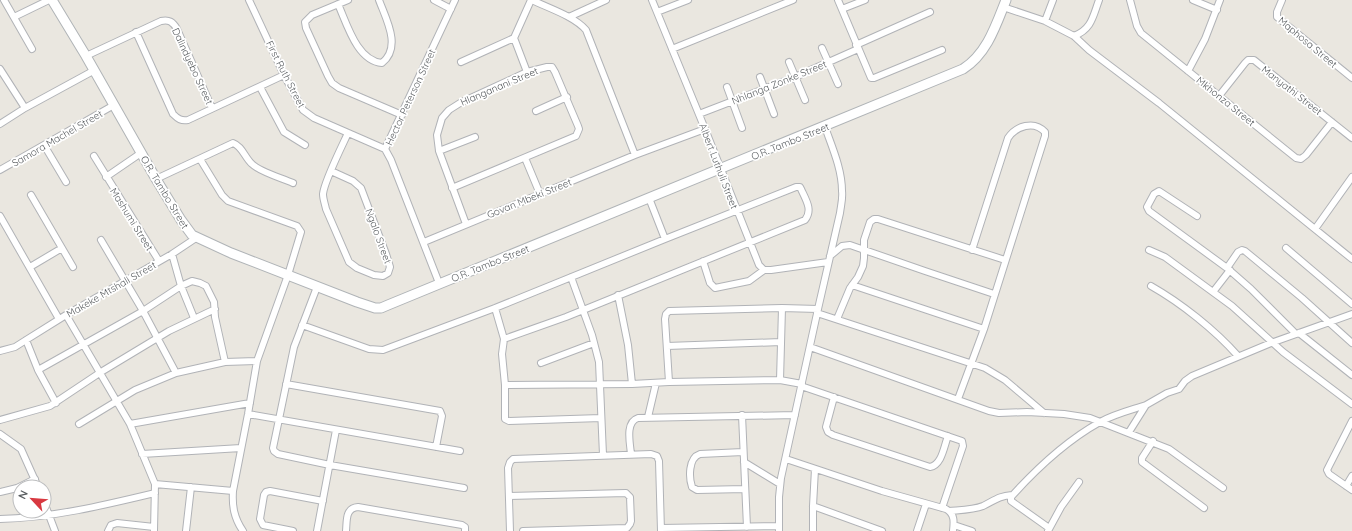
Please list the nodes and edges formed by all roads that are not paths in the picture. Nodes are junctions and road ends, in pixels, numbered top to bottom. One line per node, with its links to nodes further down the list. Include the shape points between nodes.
1 (4, 0): 31 (street)
2 (49, 0): 31 (street)
3 (52, 0): 41 (street, O.R. Tambo Street)
4 (348, 0): 23 (street)
5 (379, 0): 23 (street, via 390,28 392,41 390,52 382,63 369,58 357,47)
6 (434, 0): 25 (street)
7 (455, 0): 25 (street, Hector Peterson Street)
8 (531, 0): 30 (street); 35 (street)
9 (606, 0): 30 (street)
10 (652, 0): 28 (street, Albert Luthuli Street)
11 (688, 0): 28 (street)
12 (793, 0): 22 (street)
13 (838, 0): 26 (street)
14 (865, 0): 26 (street)
15 (1053, 0): 32 (street)
16 (1099, 0): 34 (street, via 1088,28)
17 (1130, 0): 48 (street, Mkhonza Street, via 1141,33)
18 (1193, 0): 27 (street)
19 (1220, 0): 27 (street)
20 (1282, 0): 52 (street, Maphosa Street, via 1277,17)
21 (252, 1): 49 (street, First Ruth Street)
22 (786, 1): 39 (street)
23 (338, 4): 67 (street, via 312,16 305,25 332,83)
24 (1005, 4): 32 (street); 70 (street, O.R. Tambo Street, via 988,42 969,66)
25 (451, 9): 67 (street, Hector Peterson Street)
26 (842, 9): 37 (street)
27 (1217, 10): 48 (street)
28 (657, 12): 39 (street, Albert Luthuli Street)
29 (930, 12): 37 (street, Nhlanga Zonke Street)
30 (569, 17): 81 (street, via 584,27 589,36)
31 (14, 18): 38 (street)
32 (1045, 21): 34 (street)
33 (136, 32): 41 (street, Dalindyebo Street); 63 (street, Dalindyebo Street, via 161,21 173,23); 63 (street, via 173,114 183,121)
34 (1074, 36): 101 (street)
35 (514, 38): 42 (street); 47 (street)
36 (822, 48): 44 (street)
37 (857, 48): 40 (street, via 871,78); 44 (street, Nhlanga Zonke Street)
38 (32, 49)
39 (672, 49): 65 (street, Albert Luthuli Street)
40 (942, 50)
41 (86, 56): 46 (street, O.R. Tambo Street)
42 (461, 62)
43 (789, 62): 51 (street)
44 (828, 62): 51 (street, Nhlanga Zonke Street); 53 (street)
45 (0, 69): 62 (street)
46 (93, 70): 61 (street, O.R. Tambo Street); 62 (street)
47 (527, 72): 58 (street, Hlanganani Street, via 552,68); 79 (street, Hlanganani Street, via 460,102 449,110 442,118 438,130)
48 (1188, 72): 57 (street, Mkhonza Street)
49 (284, 75): 54 (street); 73 (street, First Ruth Street, via 302,110)
50 (760, 77): 56 (street)
51 (795, 77): 56 (street, Nhlanga Zonke Street); 59 (street)
52 (1352, 78)
53 (838, 84)
54 (260, 87): 63 (street); 77 (street, via 284,132)
55 (726, 87): 60 (street)
56 (765, 88): 60 (street, Nhlanga Zonke Street); 66 (street)
57 (1219, 96): 68 (street, Mkhonza Street, via 1298,158 1308,154); 68 (street, Manyathi Street, via 1245,63 1254,60)
58 (567, 98): 64 (street); 83 (street, Hlanganani Street, via 578,126 577,134)
59 (805, 100)
60 (732, 102): 65 (street, Nhlanga Zonke Street); 71 (street)
61 (114, 105): 76 (street, Samora Machel Street); 80 (street, O.R. Tambo Street)
62 (25, 108): 69 (street)
63 (212, 108)
64 (536, 111)
65 (699, 114): 72 (street, Albert Luthuli Street)
66 (774, 114)
67 (402, 115): 78 (street, Hector Peterson Street)
68 (1332, 122): 75 (street, Manyathi Street)
69 (0, 124)
70 (825, 127): 85 (street, O.R. Tambo Street); 114 (street, via 840,174 842,192)
71 (742, 128)
72 (706, 129): 81 (street, Govan Mbeki Street); 85 (street, Albert Luthuli Street)
73 (348, 133): 78 (street, First Ruth Street); 87 (street, Ngalo Street)
74 (474, 137): 79 (street)
75 (1352, 138)
76 (44, 145): 86 (street, Samora Machel Street); 91 (street)
77 (305, 145)
78 (385, 149): 105 (street, Hector Peterson Street)
79 (438, 151): 93 (street, Hlanganani Street)
80 (141, 153): 88 (street, Mashumi Street); 90 (street, O.R. Tambo Street)
81 (636, 155): 94 (street, Govan Mbeki Street)
82 (94, 156): 88 (street, Mashumi Street)
83 (525, 158): 93 (street, Hlanganani Street); 94 (street)
84 (200, 159): 90 (street); 92 (street, via 230,144 236,144 253,165); 122 (street, via 228,201 297,226 301,230)
85 (721, 169): 96 (street, O.R. Tambo Street); 97 (street, Albert Luthuli Street)
86 (0, 170)
87 (331, 171): 87 (street, Ngalo Street, via 324,189 324,202 349,262 374,275 388,274 390,267 386,254 361,188 353,181)
88 (106, 177): 116 (street, Mashumi Street)
89 (1352, 177): 101 (street)
90 (156, 179): 102 (street, O.R. Tambo Street, via 183,224)
91 (66, 182)
92 (293, 183)
93 (452, 188): 100 (street, Hlanganani Street)
94 (540, 194): 100 (street, Govan Mbeki Street)
95 (31, 195): 107 (street)
96 (649, 198): 103 (street); 125 (street, O.R. Tambo Street)
97 (736, 210): 103 (street); 106 (street, Albert Luthuli Street); 106 (street, via 796,187 800,187 807,203 809,213 805,220)
98 (0, 216): 118 (street)
99 (1197, 216): 120 (street, via 1159,191 1154,194 1147,207)
100 (466, 224): 105 (street, Govan Mbeki Street)
101 (1314, 229): 113 (street)
102 (196, 238): 112 (street, Makeke Mtshali Street); 122 (street, O.R. Tambo Street)
103 (665, 239): 123 (street)
104 (101, 240): 124 (street)
105 (424, 242): 125 (street, Hector Peterson Street)
106 (749, 242): 117 (street); 121 (street, Albert Luthuli Street, via 759,265)
107 (62, 248): 118 (street); 119 (street)
108 (1286, 248): 133 (street)
109 (864, 250): 110 (street, via 869,225 876,218); 114 (street, via 844,245 839,247); 126 (street, via 863,266); 131 (street)
110 (972, 250): 115 (street); 115 (street, via 1008,138 1016,130 1034,126 1044,130 1045,136)
111 (1149, 250): 130 (street, via 1165,257)
112 (172, 254): 116 (street, Makeke Mtshali Street); 127 (street)
113 (1352, 258)
114 (829, 260): 121 (street); 138 (street)
115 (1005, 260): 131 (street)
116 (159, 261): 124 (street, Makeke Mtshali Street)
117 (703, 261): 121 (street, via 710,283 715,288 749,281); 132 (street)
118 (30, 267): 143 (street)
119 (73, 267)
120 (1229, 269): 130 (street); 145 (street, via 1238,252 1245,251); 148 (street)
121 (764, 270)
122 (288, 275): 129 (street, O.R. Tambo Street); 161 (street)
123 (571, 277): 134 (street); 137 (street)
124 (125, 281): 139 (street); 141 (street, Makeke Mtshali Street)
125 (439, 283): 129 (street, O.R. Tambo Street, via 381,308)
126 (852, 285): 144 (street); 147 (street)
127 (181, 286): 136 (street, via 192,281 206,286); 139 (street); 142 (street)
128 (1151, 286): 160 (street, via 1197,318)
129 (317, 287): 146 (street)
130 (1213, 292): 154 (street, via 1238,311)
131 (994, 294): 147 (street)
132 (618, 296): 137 (street); 175 (street, via 628,345)
133 (1352, 304)
134 (495, 308): 146 (street, via 383,350 364,347); 150 (street)
135 (782, 308): 138 (street); 152 (street); 157 (street, via 669,311 666,316)
136 (215, 309): 142 (street); 162 (street)
137 (583, 310): 150 (street); 153 (street)
138 (817, 311): 144 (street); 158 (street)
139 (143, 312): 149 (street); 156 (street)
140 (1352, 314): 145 (street)
141 (66, 315): 143 (street, Makeke Mtshali Street); 156 (street)
142 (194, 318): 149 (street)
143 (59, 319): 151 (street, Makeke Mtshali Street)
144 (837, 319): 164 (street)
145 (1329, 322): 148 (street); 155 (street)
146 (302, 325): 172 (street)
147 (984, 329): 164 (street)
148 (1297, 333): 154 (street); 168 (street)
149 (158, 338): 166 (street); 167 (street)
150 (504, 339): 173 (street, via 502,354)
151 (26, 340): 159 (street, Makeke Mtshali Street, via 15,347); 165 (street)
152 (782, 342): 157 (street); 169 (street)
153 (594, 343): 163 (street); 174 (street, via 599,362)
154 (1271, 343): 160 (street); 182 (street)
155 (1352, 343)
156 (84, 344): 165 (street); 166 (street)
157 (667, 346): 170 (street)
158 (810, 347): 176 (street); 178 (street)
159 (0, 351)
160 (1238, 356): 183 (street, via 1192,376 1179,389)
161 (257, 360): 162 (street); 181 (street)
162 (225, 362): 167 (street)
163 (541, 363)
164 (972, 363): 178 (street); 184 (street, via 1005,380)
165 (38, 370): 180 (street)
166 (101, 372): 179 (street); 180 (street)
167 (176, 372): 179 (street)
168 (1352, 375)
169 (780, 380): 170 (street); 176 (street)
170 (669, 382): 171 (street)
171 (656, 383): 175 (street); 188 (street)
172 (286, 384): 190 (street); 202 (street, via 440,412 442,416)
173 (505, 384): 174 (street); 189 (street, via 504,416 507,421)
174 (600, 384): 175 (street); 189 (street)
175 (632, 384)
176 (802, 385): 177 (street); 187 (street)
177 (834, 397): 200 (street); 200 (street, via 826,427 833,435 930,467 939,462)
178 (958, 399): 184 (street, via 993,412)
179 (117, 400): 194 (street); 195 (street)
180 (56, 403): 191 (street)
181 (250, 403): 185 (street); 195 (street)
182 (1352, 404)
183 (1146, 405): 192 (street); 197 (street)
184 (1044, 412): 192 (street, via 1078,415)
185 (248, 414): 190 (street); 203 (street)
186 (742, 415): 187 (street); 188 (street); 205 (street)
187 (795, 415): 209 (street)
188 (648, 417): 207 (street, via 636,418 630,424)
189 (601, 418): 208 (street)
190 (279, 419): 196 (street); 211 (street, via 273,448 276,453)
191 (0, 420)
192 (1101, 421): 197 (street); 228 (street, via 1053,455)
193 (1352, 421): 199 (street)
194 (79, 424)
195 (130, 424): 206 (street)
196 (336, 430): 202 (street); 211 (street)
197 (1129, 432): 201 (street)
198 (0, 434): 214 (street, via 21,449)
199 (1349, 434): 218 (street, via 1327,470)
200 (948, 436): 233 (street, via 962,441 963,446)
201 (1153, 442): 221 (street, via 1177,453); 234 (street, via 1142,462)
202 (436, 447): 204 (street)
203 (241, 448): 206 (street); 225 (street)
204 (460, 451)
205 (743, 452): 210 (street); 223 (street, via 697,454 691,462 690,480 692,488 697,490)
206 (142, 454): 216 (street)
207 (631, 454): 208 (street); 245 (street, via 651,454 658,458)
208 (603, 455): 229 (street, via 512,459 508,468)
209 (786, 459): 212 (street); 217 (street)
210 (744, 462): 217 (street); 223 (street)
211 (330, 465): 220 (street); 230 (street)
212 (815, 469): 231 (street); 232 (street)
213 (1352, 476): 218 (street)
214 (35, 479)
215 (1078, 482): 246 (street)
216 (154, 484): 219 (street); 227 (street)
217 (780, 484): 244 (street)
218 (1346, 486): 224 (street)
219 (191, 487): 225 (street); 249 (street)
220 (464, 488)
221 (1223, 488)
222 (12, 489): 226 (street)
223 (745, 489): 240 (street)
224 (1352, 490)
225 (233, 491): 250 (street, via 235,514)
226 (0, 492)
227 (155, 493): 236 (street); 243 (street)
228 (1012, 495): 235 (street, via 1001,496 976,508); 246 (street, via 1011,501)
229 (509, 496): 255 (street); 256 (street, via 626,493 630,497 631,521 627,528)
230 (323, 501): 241 (street, via 268,491 264,496 260,519); 252 (street)
231 (926, 504): 233 (street); 259 (street)
232 (813, 506): 257 (street); 258 (street)
233 (942, 508): 235 (street)
234 (1204, 508)
235 (949, 511): 242 (street, via 953,518)
236 (52, 514)
237 (0, 518): 238 (street)
238 (12, 518)
239 (51, 519): 247 (street)
240 (747, 527): 244 (street); 245 (street)
241 (262, 528): 251 (street)
242 (953, 528): 260 (street)
243 (154, 529): 248 (street, via 115,523)
244 (779, 529)
245 (661, 530)
246 (1049, 530)
247 (55, 531)
248 (108, 531)
249 (186, 531)
250 (243, 531)
251 (293, 531)
252 (317, 531)
253 (346, 531): 254 (street, via 351,508 358,507 462,525)
254 (465, 531)
255 (510, 531)
256 (523, 531)
257 (813, 531)
258 (882, 531)
259 (917, 531)
260 (972, 531)

